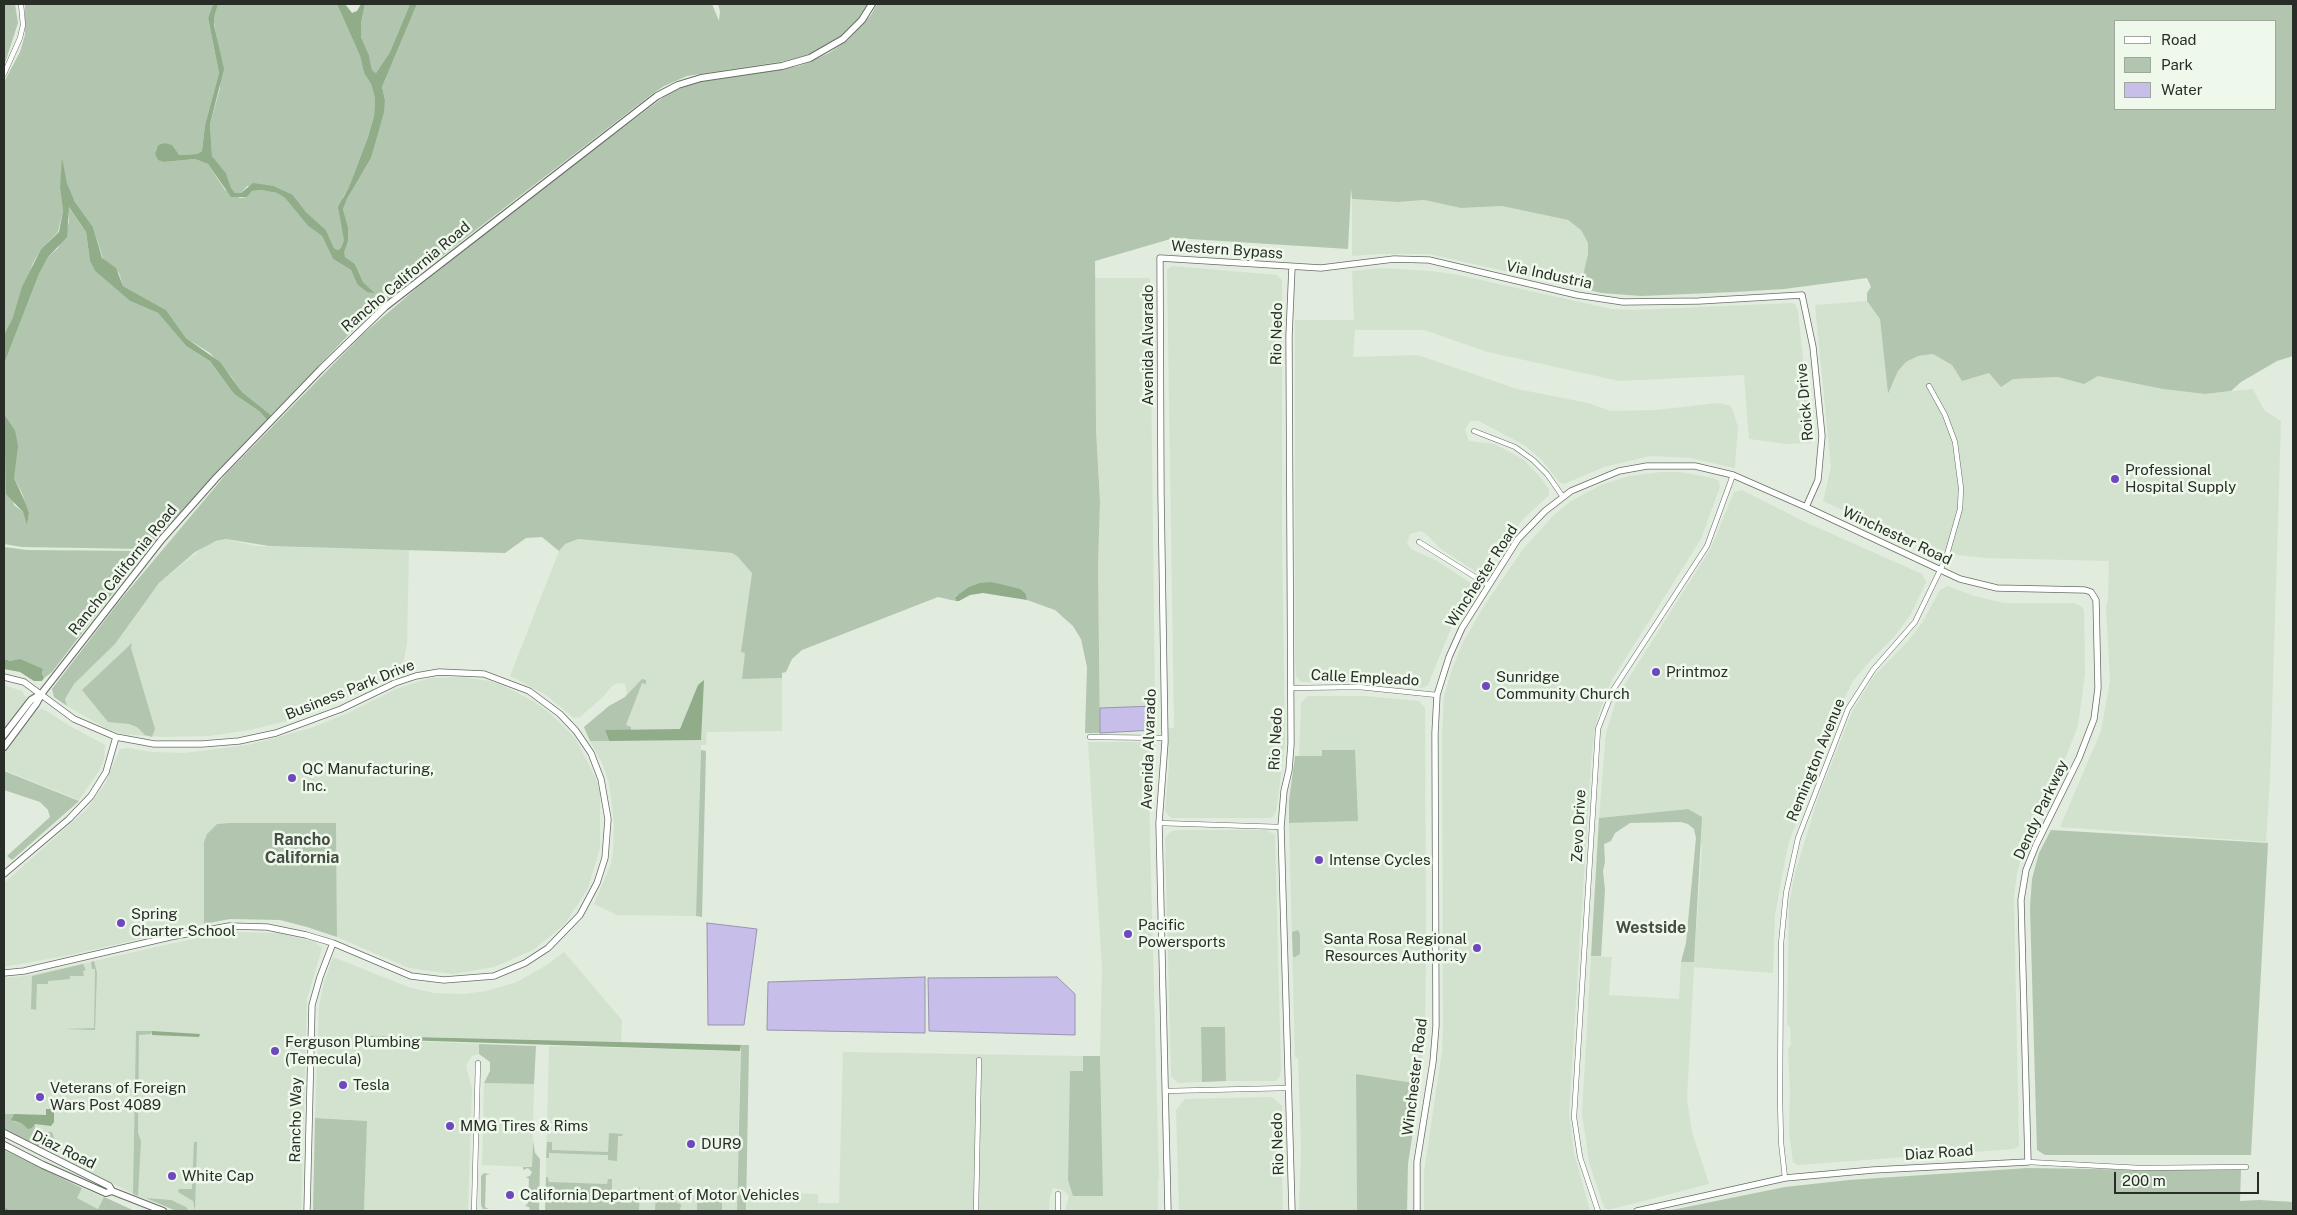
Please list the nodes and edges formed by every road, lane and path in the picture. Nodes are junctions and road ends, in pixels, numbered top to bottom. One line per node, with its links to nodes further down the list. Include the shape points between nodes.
1 (21, 4): 3 (street, via 23,25 20,38)
2 (872, 4): 18 (main road, Rancho California Road, via 862,20 843,39 810,58 782,66 701,78 657,96 385,307 332,357 187,510 152,550)
3 (4, 74)
4 (1160, 258): 5 (street, Western Bypass); 23 (street, Avenida Alvarado)
5 (1292, 267): 6 (street, Via Industria, via 1321,268 1394,259 1430,260 1577,295 1623,302); 17 (street, Rio Nedo, via 1289,336)
6 (1802, 295): 11 (street, Roick Drive, via 1813,347 1822,436 1818,480)
7 (1929, 386): 13 (street, Remington Avenue, via 1951,430 1959,461 1961,488 1956,528)
8 (1474, 431): 10 (street, via 1515,447 1533,460)
9 (1733, 475): 10 (street, Winchester Road, via 1695,466 1647,466 1605,475); 11 (street, Winchester Road); 49 (street, Zevo Drive, via 1707,546 1613,690 1598,729 1574,1117 1580,1157)
10 (1563, 497): 14 (street, Winchester Road, via 1523,534)
11 (1806, 507): 13 (street, Winchester Road)
12 (1419, 542): 14 (street)
13 (1941, 571): 15 (street, Winchester Road, via 1996,588); 38 (street, Remington Avenue, via 1910,630 1873,670 1851,704 1798,838 1786,893 1780,944 1780,1098)
14 (1488, 585): 19 (street, Winchester Road, via 1448,657)
15 (2092, 592): 36 (street, Dendy Parkway, via 2096,600 2098,688 2094,720 2036,845 2026,870 2021,900)
16 (4, 677): 18 (street, Business Park Drive, via 24,682)
17 (1291, 688): 19 (street, Calle Empleado, via 1359,687); 26 (street, Rio Nedo, via 1291,744)
18 (42, 693): 20 (main road, Rancho California Road, via 31,700); 21 (street, Business Park Drive, via 74,719); 24 (main road, Rancho California Road)
19 (1438, 695): 48 (street, Winchester Road, via 1435,733 1436,1026 1417,1162)
20 (4, 735)
21 (116, 737): 27 (street, via 106,772 91,796); 28 (street, Business Park Drive, via 154,744 239,741 283,730 416,676 439,672 467,672 529,690 576,731 594,760 603,786 608,819 606,858 588,902 571,927 548,948 525,963 494,976 444,980 411,976)
22 (1090, 737): 23 (street)
23 (1165, 738): 25 (street, Avenida Alvarado)
24 (4, 747)
25 (1159, 823): 26 (street); 33 (street, Avenida Alvarado)
26 (1281, 827): 32 (street, Rio Nedo)
27 (4, 874)
28 (333, 943): 29 (street, Business Park Drive, via 267,927 229,926); 42 (street, Rancho Way, via 312,1005)
29 (4, 973)
30 (979, 1060): 44 (street)
31 (478, 1063): 43 (street)
32 (1288, 1088): 33 (street); 47 (street, Rio Nedo)
33 (1165, 1091): 46 (street, Avenida Alvarado)
34 (4, 1133): 39 (main road, Diaz Road, via 109,1186)
35 (4, 1145): 39 (main road, Diaz Road, via 106,1193)
36 (2028, 1162): 37 (street, Diaz Road, via 2140,1168); 38 (street, Diaz Road)
37 (2246, 1167)
38 (1785, 1178): 50 (street, Diaz Road)
39 (112, 1191): 41 (main road, Diaz Road)
40 (1058, 1194): 45 (street)
41 (163, 1211)
42 (307, 1211)
43 (474, 1211)
44 (976, 1211)
45 (1058, 1211)
46 (1168, 1211)
47 (1292, 1211)
48 (1417, 1211)
49 (1598, 1211)
50 (1637, 1211)

